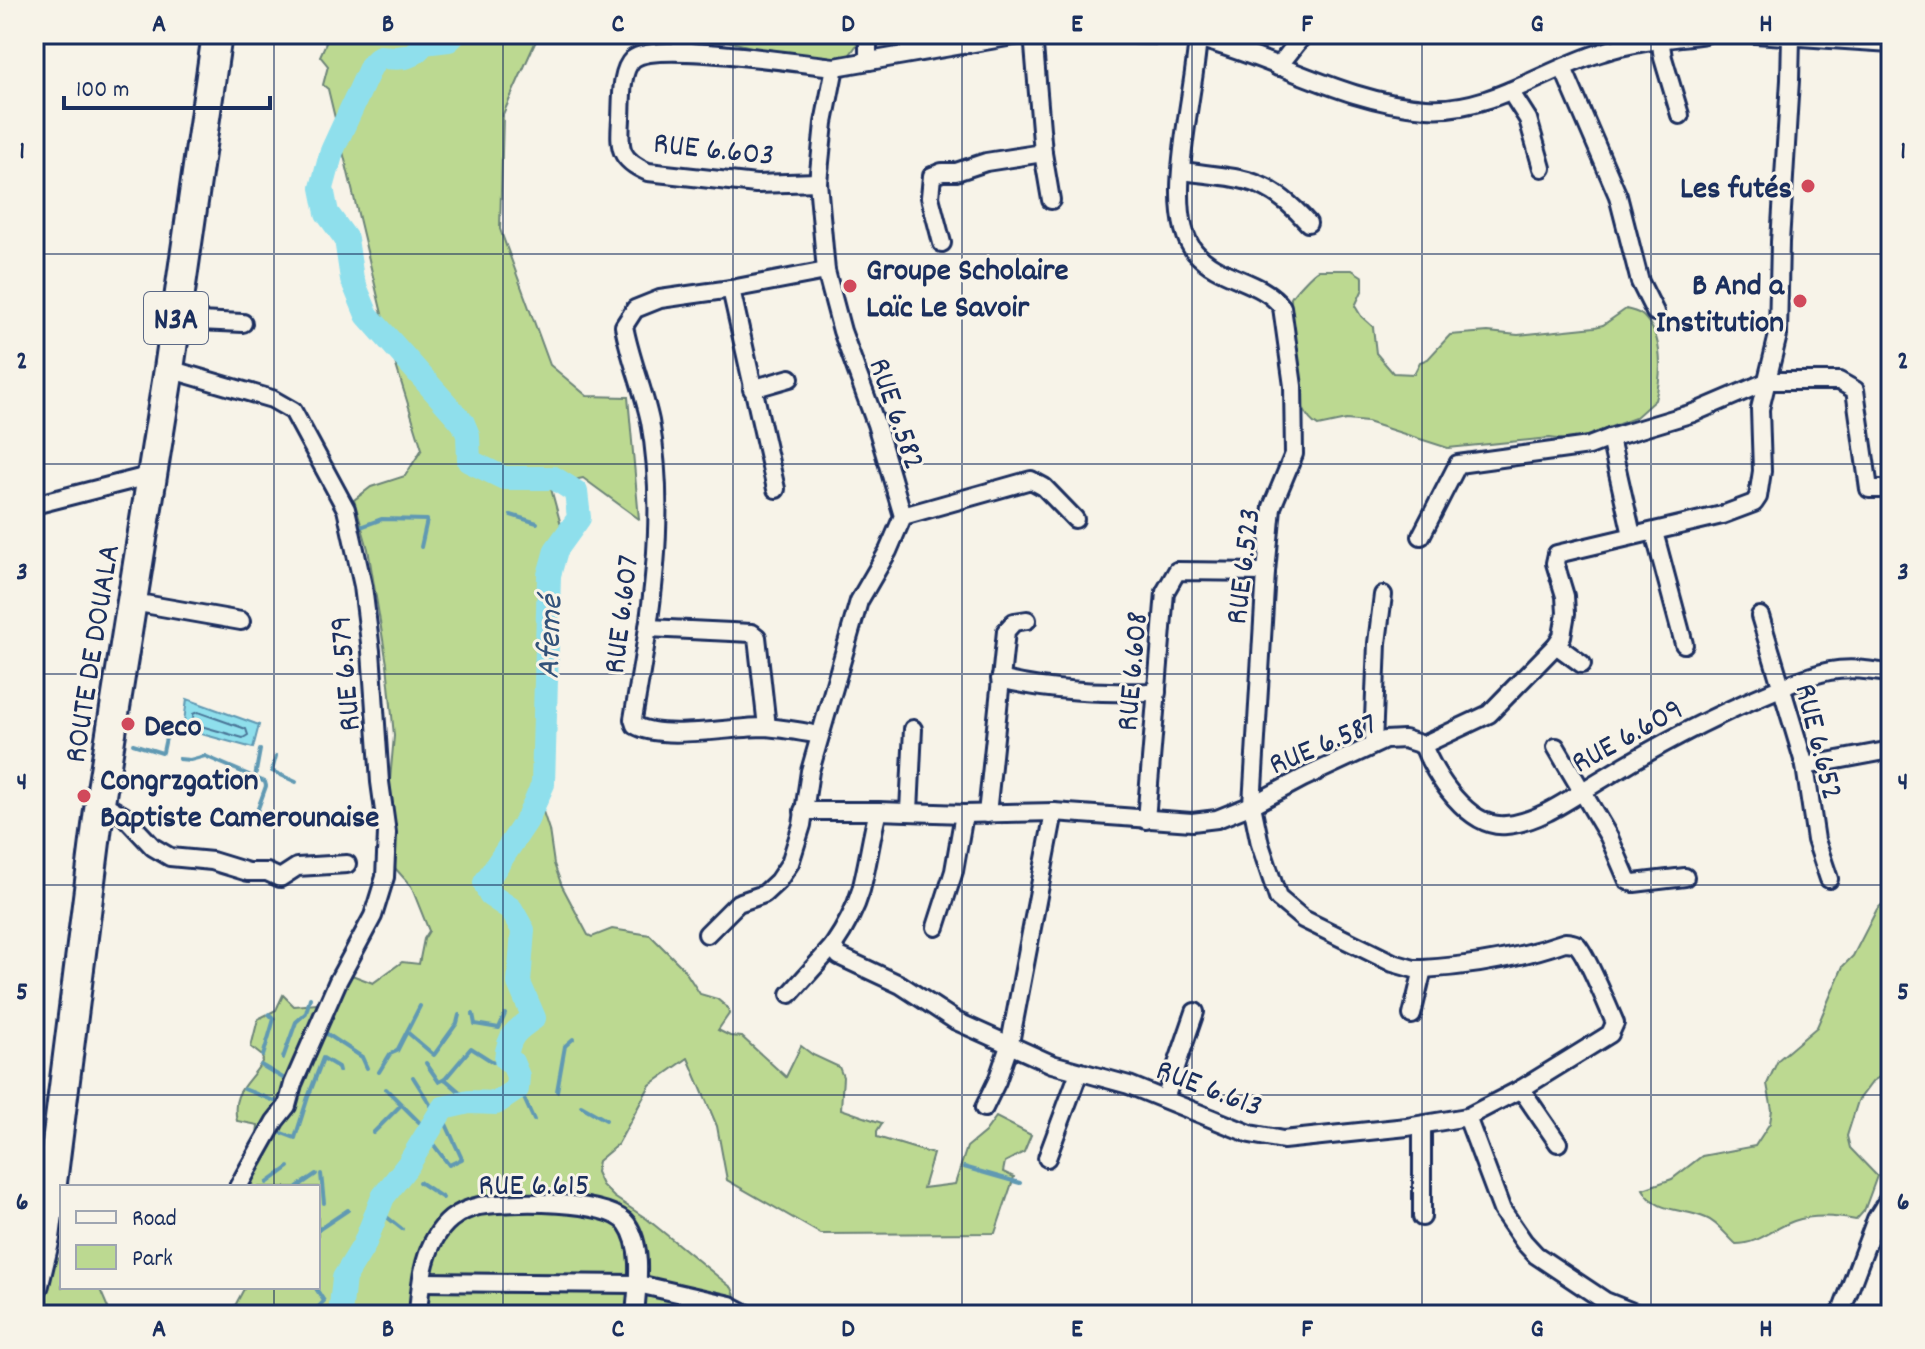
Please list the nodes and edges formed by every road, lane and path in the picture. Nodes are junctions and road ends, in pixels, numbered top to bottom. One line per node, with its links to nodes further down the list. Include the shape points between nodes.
1 (217, 34): 29 (highway, ROUTE DE DOUALA / N3A)
2 (868, 34): 13 (street)
3 (1033, 34): 19 (street)
4 (1133, 34): 9 (street)
5 (1304, 34): 15 (street)
6 (1705, 34): 11 (street)
7 (1755, 34): 10 (street)
8 (1016, 35): 13 (street)
9 (1198, 36): 15 (street); 21 (street, RUE 6.523)
10 (1791, 37): 12 (street); 33 (street, via 1778,335)
11 (1660, 38): 16 (street); 18 (street)
12 (1891, 43)
13 (868, 61): 14 (street)
14 (835, 67): 22 (street, RUE 6.582); 22 (street, RUE 6.603, via 703,53 646,54 634,58 625,78 620,136 622,155 634,166 756,184)
15 (1278, 67): 17 (street, via 1357,94 1428,109)
16 (1563, 68): 17 (street); 28 (street, via 1618,196 1640,282)
17 (1510, 91): 20 (street, via 1528,119)
18 (1680, 115)
19 (1043, 153): 23 (street); 25 (street, via 932,176 930,197)
20 (1542, 168)
21 (1182, 171): 24 (street, via 1248,179 1289,201); 45 (street, RUE 6.523, via 1182,225 1195,253 1213,269 1275,298 1282,307 1293,386 1294,454 1272,507)
22 (818, 182): 26 (street, RUE 6.582)
23 (1051, 200)
24 (1308, 223)
25 (942, 243)
26 (826, 271): 27 (street); 40 (street, RUE 6.582)
27 (731, 289): 34 (street); 51 (street, RUE 6.607, via 648,303 635,309 624,326 654,457 658,511)
28 (1655, 312)
29 (176, 320): 30 (street); 31 (highway, ROUTE DE DOUALA / N3A)
30 (243, 323)
31 (169, 369): 36 (highway, ROUTE DE DOUALA / N3A); 96 (street, RUE 6.579, via 272,399 293,411 346,509 371,651 387,833 385,877 373,916 338,981 287,1106)
32 (790, 378): 34 (street)
33 (1768, 381): 35 (street, via 1693,413); 38 (street, via 1839,381 1851,386 1870,490); 42 (street, RUE 6.587, via 1760,409 1762,471 1754,503)
34 (752, 389): 37 (street)
35 (1610, 438): 43 (street); 44 (street, via 1589,446 1458,464)
36 (152, 475): 39 (street); 47 (highway, ROUTE DE DOUALA / N3A)
37 (776, 489)
38 (1891, 489)
39 (34, 505)
40 (903, 516): 41 (street, via 1031,480); 61 (street, RUE 6.582, via 859,601)
41 (1075, 519)
42 (1654, 532): 43 (street, RUE 6.587); 52 (street)
43 (1632, 535): 53 (street, RUE 6.587, via 1555,558 1566,613)
44 (1421, 536)
45 (1266, 572): 58 (street, RUE 6.608, via 1177,571 1165,592); 69 (street, RUE 6.523)
46 (1383, 595): 62 (street)
47 (133, 602): 50 (street); 68 (highway, ROUTE DE DOUALA / N3A)
48 (1760, 616): 57 (street, RUE 6.652)
49 (1027, 620): 56 (street, via 1014,622 1006,631)
50 (241, 621)
51 (648, 628): 59 (street, via 757,637); 59 (street, RUE 6.607, via 635,725 687,732)
52 (1684, 644)
53 (1556, 645): 54 (street); 63 (street, RUE 6.587, via 1489,714)
54 (1582, 664)
55 (1891, 674): 57 (street, RUE 6.609, via 1834,670)
56 (1000, 679): 58 (street, via 1090,692); 75 (street)
57 (1781, 688): 66 (street, RUE 6.652); 67 (street, RUE 6.609, via 1713,717)
58 (1157, 692): 76 (street, RUE 6.608)
59 (767, 727): 61 (street, RUE 6.607)
60 (913, 729): 72 (street)
61 (820, 735): 70 (street, RUE 6.582)
62 (1373, 744): 63 (street, RUE 6.587, via 1404,739); 69 (street, RUE 6.587)
63 (1423, 745): 67 (street, RUE 6.609, via 1459,803 1492,824 1535,817)
64 (1556, 747): 67 (street)
65 (1891, 750): 66 (street)
66 (1805, 766): 79 (street, RUE 6.652, via 1816,840)
67 (1582, 791): 78 (street, via 1628,881)
68 (100, 802): 77 (street, via 170,857 280,878 297,867); 97 (highway, ROUTE DE DOUALA / N3A)
69 (1252, 805): 76 (street, RUE 6.587, via 1217,819); 83 (street, RUE 6.523, via 1278,898 1316,928 1393,963)
70 (803, 811): 71 (street, RUE 6.587); 81 (street, RUE 6.582, via 790,863 778,881 764,894 738,903)
71 (878, 811): 72 (street, RUE 6.587); 82 (street, via 861,891)
72 (909, 811): 74 (street, RUE 6.587)
73 (1054, 812): 75 (street, RUE 6.587); 76 (street, RUE 6.587); 87 (street)
74 (964, 814): 75 (street, RUE 6.587); 80 (street, via 954,871)
75 (987, 814)
76 (1146, 820)
77 (347, 864)
78 (1685, 877)
79 (1829, 879)
80 (936, 927)
81 (707, 934)
82 (833, 946): 84 (street); 87 (street, RUE 6.613, via 839,956 901,985 956,1021)
83 (1423, 969): 86 (street); 89 (street, RUE 6.613, via 1480,963 1565,942 1577,945 1614,1030)
84 (790, 994)
85 (1195, 1012): 90 (street)
86 (1412, 1015)
87 (1010, 1043): 88 (street, RUE 6.613); 91 (street)
88 (1079, 1072): 90 (street, RUE 6.613); 95 (street)
89 (1521, 1089): 92 (street, RUE 6.613); 94 (street)
90 (1165, 1099): 93 (street, RUE 6.613, via 1218,1123 1283,1140)
91 (984, 1108)
92 (1467, 1117): 93 (street, RUE 6.613); 103 (street, via 1514,1230 1536,1255)
93 (1422, 1125): 99 (street)
94 (1558, 1143)
95 (1047, 1158)
96 (239, 1185)
97 (42, 1187): 101 (highway, ROUTE DE DOUALA / N3A, via 45,1238)
98 (1891, 1195): 108 (street, via 1876,1219)
99 (1422, 1217)
100 (422, 1282): 102 (street); 102 (street, RUE 6.615, via 431,1246 452,1218 481,1206 523,1204 580,1206 618,1215 632,1233); 104 (street, RUE 6.615)
101 (34, 1284)
102 (638, 1284): 105 (street, RUE 6.615); 106 (street, via 730,1305)
103 (1602, 1308): 107 (street)
104 (418, 1315)
105 (635, 1315)
106 (749, 1315)
107 (1640, 1315)
108 (1840, 1315)

